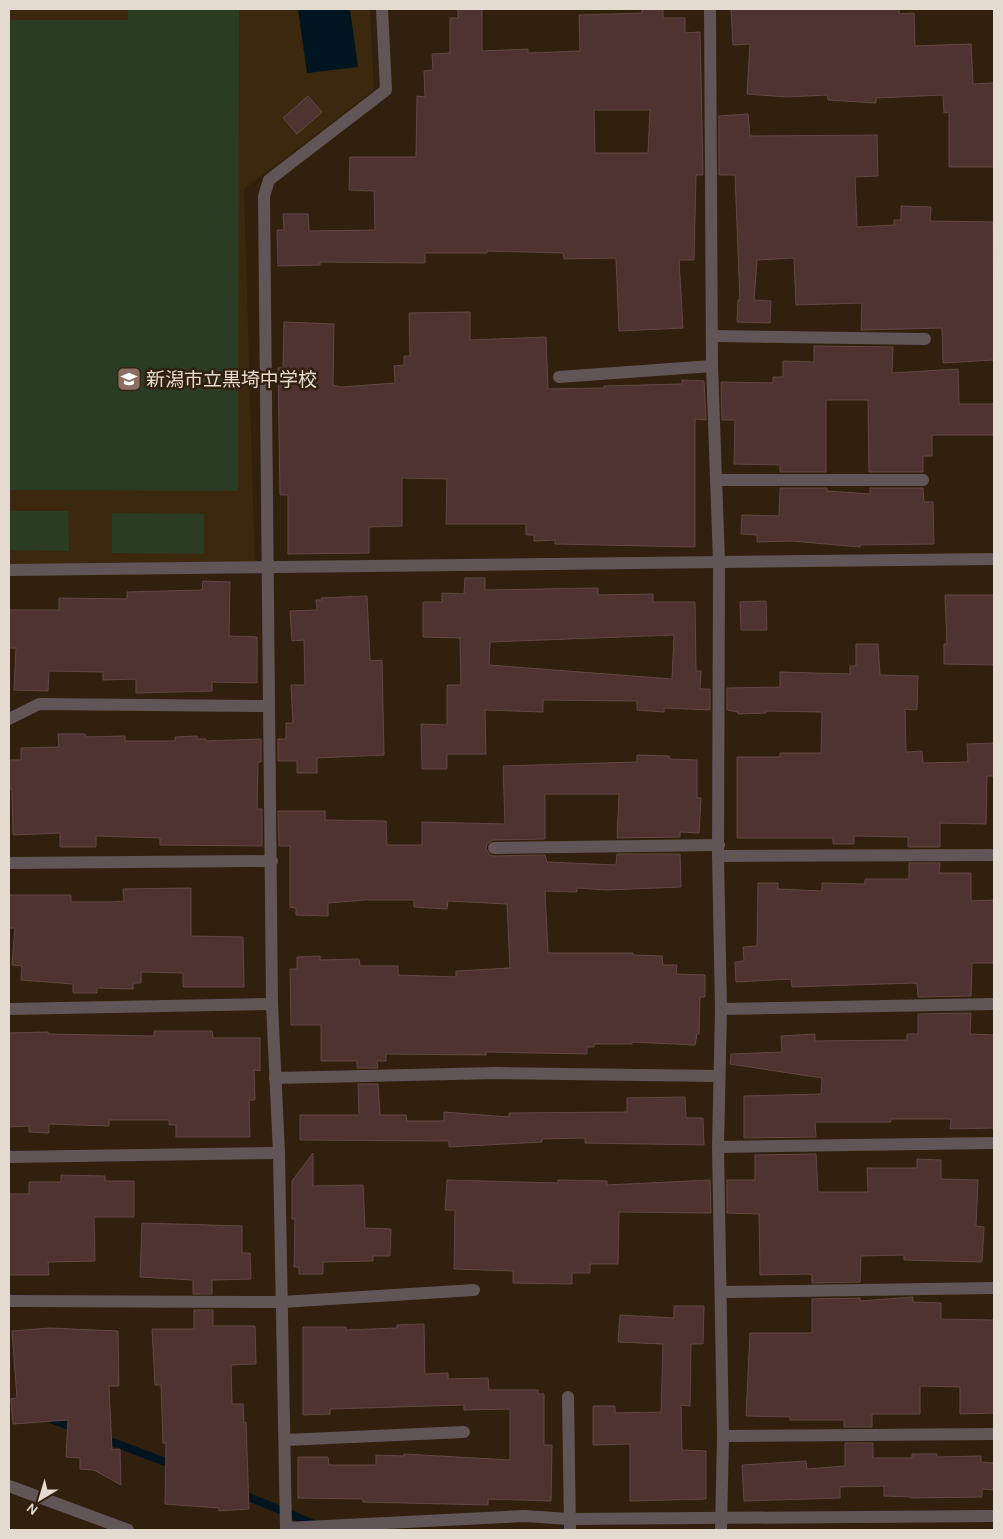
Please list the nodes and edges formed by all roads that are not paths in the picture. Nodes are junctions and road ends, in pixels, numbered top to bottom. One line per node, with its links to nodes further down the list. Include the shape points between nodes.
1 (382, 9): 11 (street, via 386,90 268,180 264,196)
2 (710, 9): 3 (street)
3 (714, 336): 4 (street); 5 (street)
4 (925, 339)
5 (712, 366): 6 (street); 7 (street)
6 (559, 377)
7 (716, 480): 8 (street); 10 (street)
8 (923, 480)
9 (994, 559): 10 (street)
10 (719, 561): 11 (street); 16 (street)
11 (267, 567): 12 (street); 13 (street)
12 (9, 570)
13 (268, 706): 14 (street, via 39,704); 18 (street)
14 (9, 719)
15 (494, 848): 16 (street)
16 (718, 851): 17 (street); 22 (street)
17 (994, 855)
18 (272, 862): 19 (street); 20 (street)
19 (9, 863)
20 (272, 1004): 23 (street); 25 (street)
21 (994, 1004): 22 (street)
22 (721, 1008): 24 (street)
23 (9, 1009)
24 (718, 1076): 25 (street, via 497,1073); 27 (street)
25 (275, 1078): 28 (street)
26 (994, 1144): 27 (street)
27 (718, 1147): 32 (street)
28 (279, 1153): 29 (street); 34 (street)
29 (9, 1157)
30 (994, 1288): 32 (street)
31 (474, 1290): 34 (street)
32 (722, 1292): 38 (street)
33 (9, 1301): 34 (street)
34 (282, 1302): 39 (street)
35 (568, 1397): 43 (street)
36 (464, 1432): 39 (street)
37 (994, 1434): 38 (street)
38 (723, 1436): 42 (street)
39 (285, 1440): 44 (street)
40 (11, 1491): 45 (street)
41 (994, 1516): 42 (street)
42 (721, 1524): 43 (street)
43 (570, 1525): 44 (street, via 525,1516)
44 (286, 1529)
45 (128, 1530)

